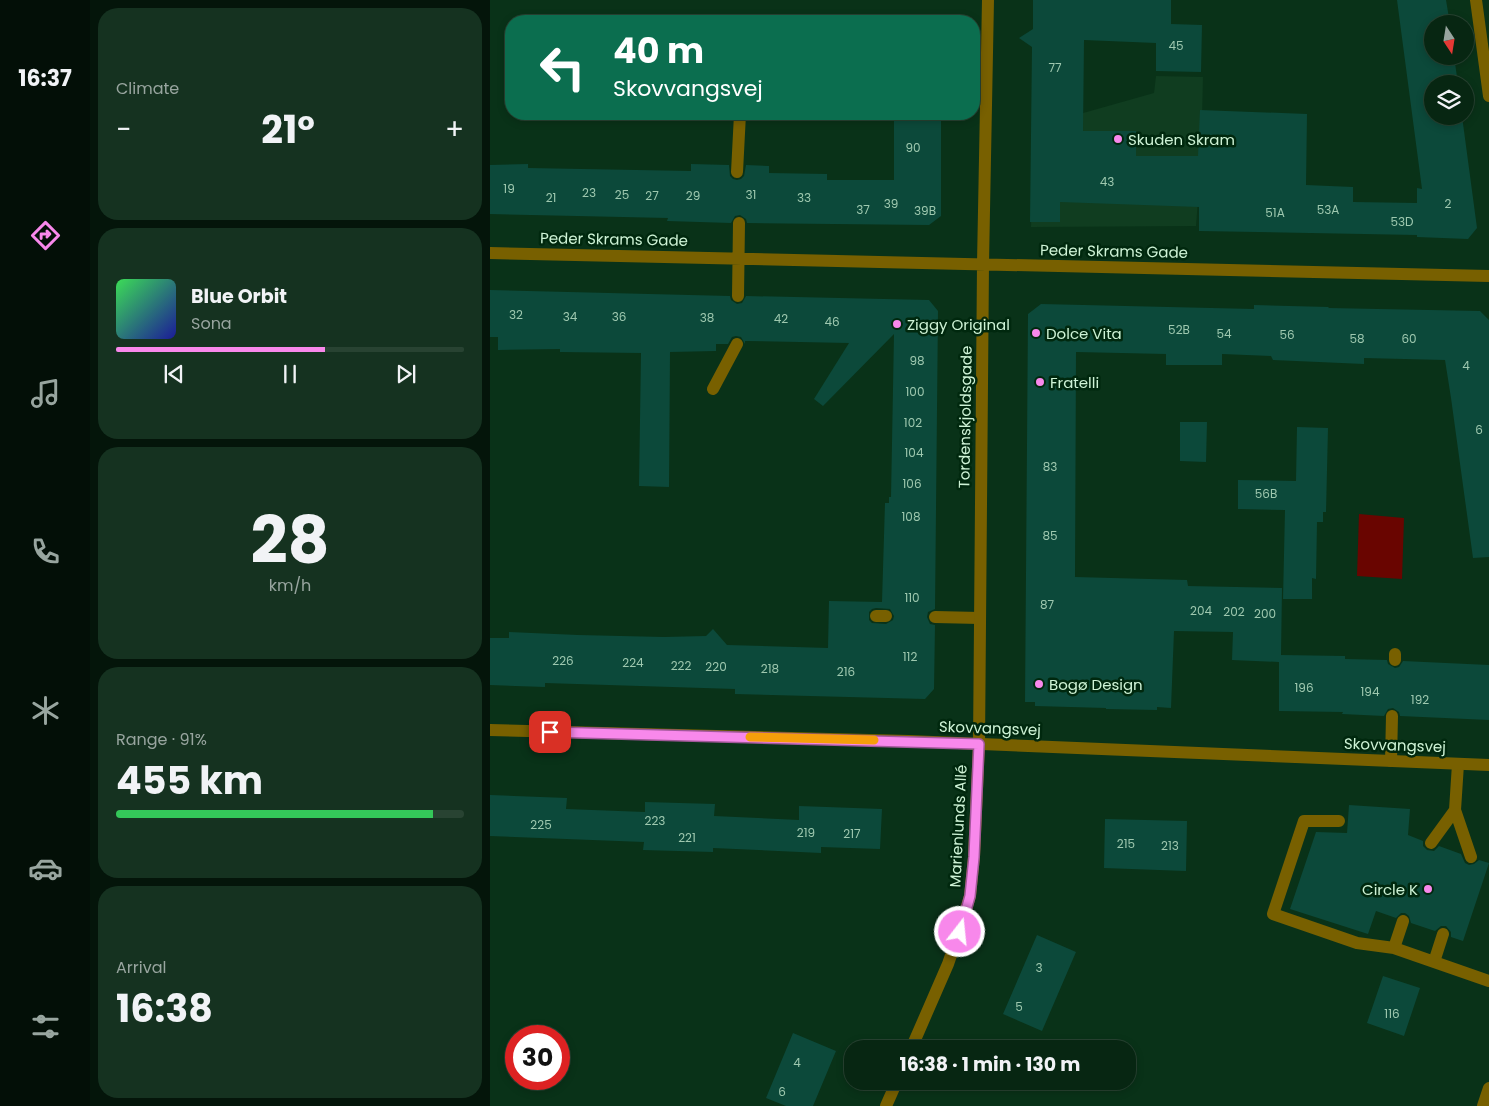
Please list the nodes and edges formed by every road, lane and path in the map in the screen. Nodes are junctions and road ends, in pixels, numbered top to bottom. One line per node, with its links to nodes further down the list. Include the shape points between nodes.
1 (988, 0): 9 (street, Tordenskjoldsgade)
2 (1476, 0): 3 (street)
3 (1489, 96)
4 (740, 120): 5 (street)
5 (738, 172)
6 (739, 223): 8 (street)
7 (490, 252): 8 (street, Peder Skrams Gade)
8 (738, 258): 9 (street, Peder Skrams Gade); 11 (street)
9 (983, 264): 10 (street, Peder Skrams Gade); 15 (street, Tordenskjoldsgade)
10 (1489, 276)
11 (738, 296)
12 (737, 344): 13 (street)
13 (713, 389)
14 (935, 618): 15 (street)
15 (980, 618): 18 (street, Tordenskjoldsgade)
16 (1392, 716): 19 (street)
17 (490, 730): 18 (street, Skovvangsvej)
18 (979, 744): 19 (street, Skovvangsvej); 31 (street, Marienlunds Allé, via 970,896 948,964)
19 (1391, 761): 20 (street, Skovvangsvej)
20 (1458, 764): 21 (street, Skovvangsvej); 22 (street)
21 (1489, 765)
22 (1455, 810): 24 (street); 25 (street)
23 (1339, 821): 28 (street, via 1304,821 1273,914 1357,944)
24 (1431, 843)
25 (1471, 857)
26 (1403, 920): 28 (street)
27 (1443, 934): 29 (street)
28 (1394, 948): 29 (street)
29 (1434, 962): 30 (street)
30 (1489, 981)
31 (915, 1040)
32 (1489, 1088): 35 (street)
33 (893, 1090): 34 (street)
34 (886, 1106)
35 (1483, 1106)

